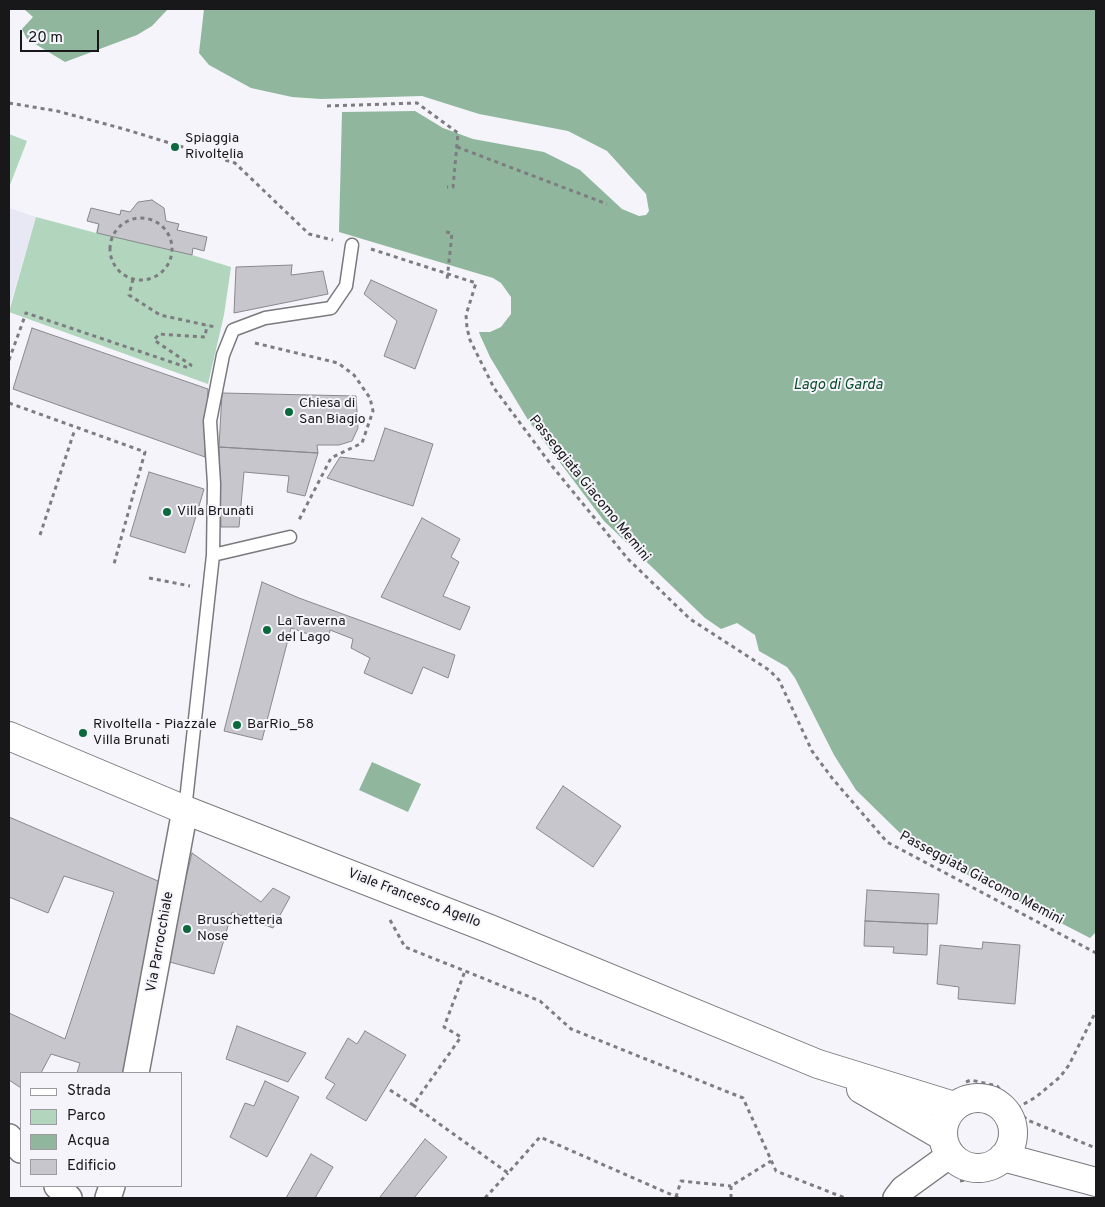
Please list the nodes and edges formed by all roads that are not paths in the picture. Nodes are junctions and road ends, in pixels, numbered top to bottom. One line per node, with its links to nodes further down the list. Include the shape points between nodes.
1 (352, 245): 3 (lane, via 346,286 331,308 264,318 233,332 210,421 214,484)
2 (290, 537): 3 (lane)
3 (213, 555): 5 (lane)
4 (9, 736): 5 (main road, Viale Francesco Agello)
5 (185, 810): 6 (main road, Viale Francesco Agello, via 490,929); 7 (street, Via Parrocchiale)
6 (818, 1064): 8 (main road, Viale Francesco Agello); 11 (main road, Viale Francesco Agello)
7 (136, 1072)
8 (954, 1106): 9 (main road, via 975,1098 987,1098 1006,1111); 11 (main road, via 943,1125)
9 (1011, 1133): 11 (main road, Viale Francesco Agello, via 993,1164 982,1168 970,1168 959,1163); 13 (main road)
10 (9, 1137): 12 (street)
11 (946, 1145): 16 (street)
12 (20, 1149)
13 (1096, 1180)
14 (58, 1187): 15 (street)
15 (69, 1198)
16 (896, 1198)

